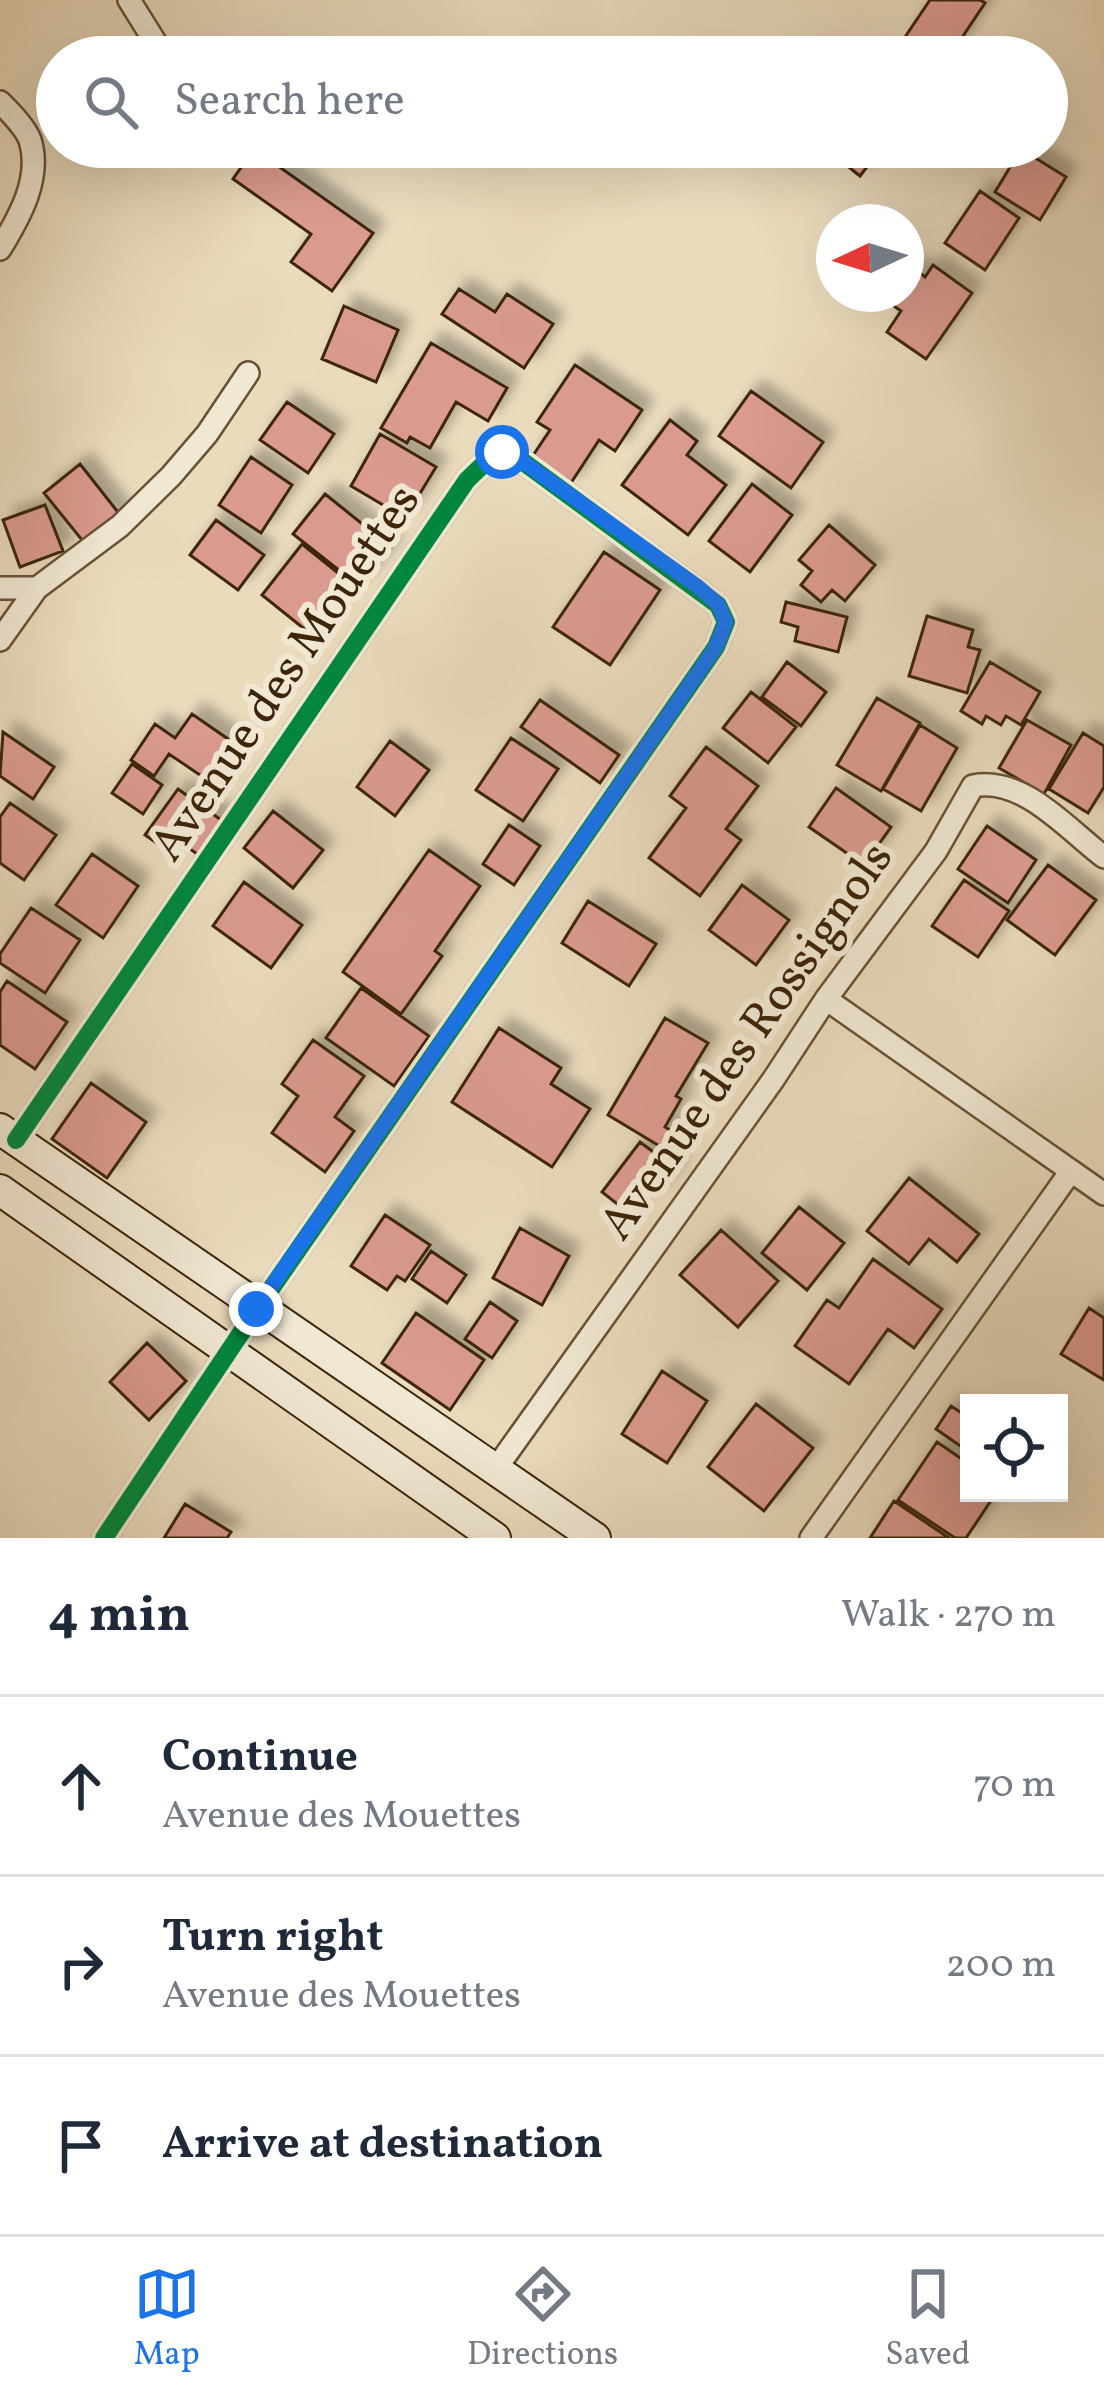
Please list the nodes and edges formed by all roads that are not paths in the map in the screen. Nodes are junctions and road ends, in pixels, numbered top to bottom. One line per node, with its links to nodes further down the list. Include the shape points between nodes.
1 (129, 0): 2 (street)
2 (151, 36)
3 (0, 102): 4 (street, via 29,137 33,164 23,211)
4 (0, 249)
5 (248, 373): 7 (street, via 171,476)
6 (0, 588): 7 (street)
7 (37, 589): 8 (street)
8 (0, 640)
9 (1104, 857): 10 (street, Avenue des Rossignols, via 1010,788 973,786 936,851)
10 (826, 999): 12 (street); 17 (street, Avenue des Rossignols)
11 (8, 1135): 15 (main road); 15 (street, Avenue des Mouettes, via 467,480 502,452 518,458 697,586 726,622)
12 (1070, 1171): 14 (street); 21 (street)
13 (0, 1190): 16 (main road)
14 (1104, 1194)
15 (256, 1309): 16 (street, Avenue des Mouettes); 17 (main road)
16 (231, 1352): 18 (main road); 19 (street, Avenue des Mouettes)
17 (495, 1470): 20 (main road)
18 (474, 1532)
19 (104, 1538)
20 (596, 1538)
21 (811, 1538)

